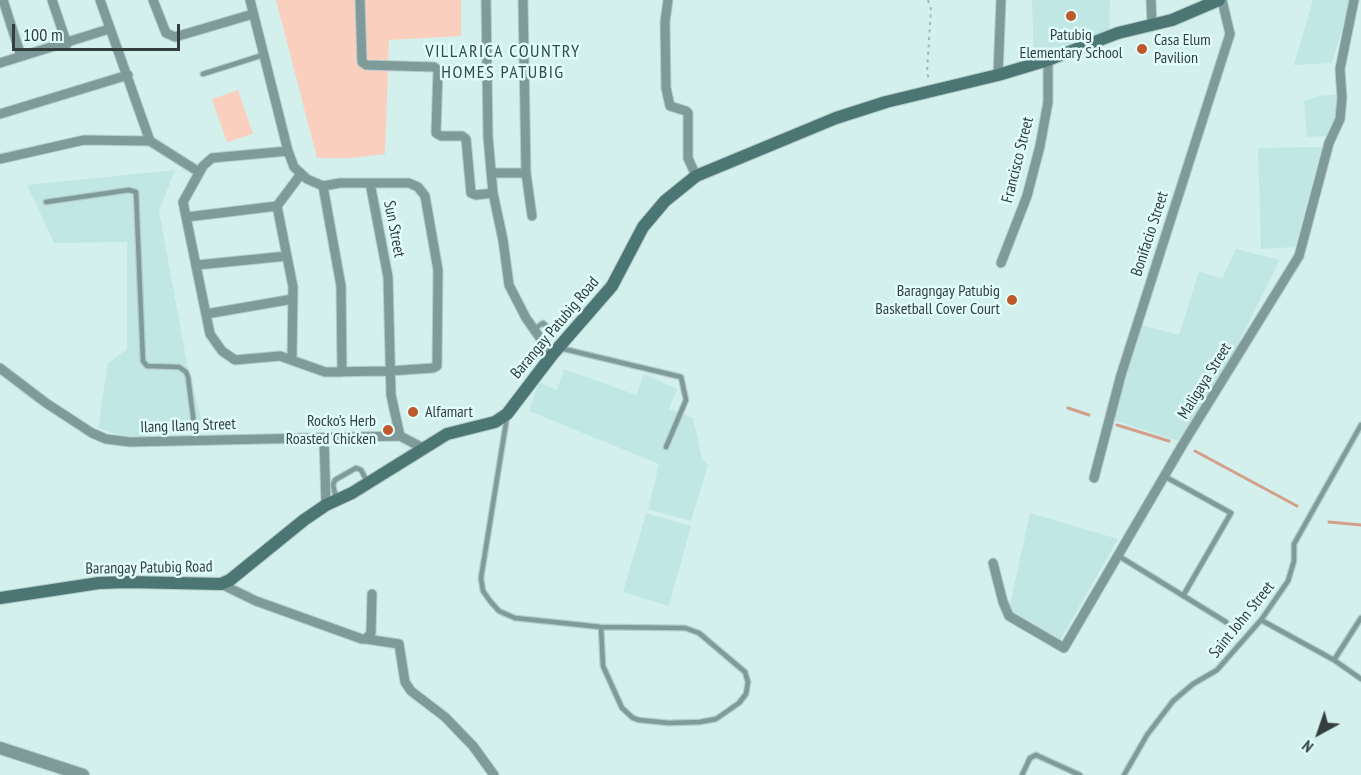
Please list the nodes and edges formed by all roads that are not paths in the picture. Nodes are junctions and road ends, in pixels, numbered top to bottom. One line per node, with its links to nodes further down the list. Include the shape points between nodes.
1 (3, 0): 19 (street)
2 (52, 0): 17 (street)
3 (100, 0): 16 (street)
4 (153, 0): 14 (street, via 166,33 175,37)
5 (250, 0): 14 (street)
6 (360, 0): 36 (street, via 362,62 436,68 436,133 466,139 471,193)
7 (486, 0): 30 (street)
8 (523, 0): 31 (street)
9 (668, 0): 33 (street, via 666,88 670,106 688,113 688,158)
10 (1001, 0): 24 (street)
11 (1151, 0): 15 (street)
12 (1218, 0): 15 (main road, Barangay Patubig Road); 59 (street, Bonifacio Street, via 1230,34 1121,375)
13 (1354, 0): 58 (street, Maligaya Street, via 1340,69 1340,119 1329,142 1299,256)
14 (254, 14): 18 (street)
15 (1152, 26): 20 (main road, Barangay Patubig Road, via 1118,33)
16 (109, 29): 17 (street); 23 (street)
17 (67, 44): 19 (street)
18 (263, 55): 22 (lane); 27 (street)
19 (21, 56): 21 (street)
20 (1048, 60): 24 (main road, Barangay Patubig Road); 42 (street, Francisco Street, via 1048,102 1040,146 1027,196)
21 (0, 63)
22 (202, 74)
23 (128, 75): 25 (street); 26 (street)
24 (998, 75): 33 (main road, Barangay Patubig Road, via 836,118)
25 (0, 114)
26 (150, 141): 28 (street, via 84,140); 29 (street)
27 (288, 151): 29 (street, via 212,158); 32 (street, via 294,167)
28 (0, 159)
29 (199, 172): 40 (street, via 183,202)
30 (491, 173): 31 (street); 36 (street)
31 (526, 173): 39 (street)
32 (302, 174): 35 (street); 38 (street)
33 (696, 176): 46 (main road, Barangay Patubig Road, via 665,201 643,227 612,286)
34 (370, 183): 35 (street, Sun Street); 49 (street, Sun Street, via 388,277); 49 (street, via 409,183 418,187 425,196 438,270 437,366)
35 (323, 186): 50 (street, via 341,286)
36 (493, 193): 46 (street, via 508,285 543,343)
37 (46, 202): 55 (lane, via 136,192 143,361 147,366 179,367 186,372)
38 (277, 206): 40 (street); 41 (street)
39 (532, 216)
40 (187, 217): 43 (street)
41 (287, 256): 43 (street); 44 (street)
42 (1001, 263)
43 (197, 266): 45 (street)
44 (293, 299): 45 (street); 47 (street)
45 (206, 314): 47 (street, via 210,334 222,351 235,360 280,356)
46 (555, 351): 51 (main road, Barangay Patubig Road); 56 (lane, via 681,378 686,400)
47 (292, 359): 50 (street, via 325,372)
48 (0, 368): 55 (street, Ilang Ilang Street, via 46,403 106,439)
49 (389, 371): 50 (street); 53 (street, Sun Street)
50 (342, 372)
51 (507, 414): 57 (main road, Barangay Patubig Road, via 495,422 447,434); 71 (lane, via 481,578 483,591 499,610 515,618)
52 (1361, 425): 69 (lane, Saint John Street, via 1294,544 1288,581)
53 (400, 436): 54 (street, Ilang Ilang Street); 57 (street)
54 (324, 438): 55 (street, Ilang Ilang Street); 61 (street)
55 (196, 440)
56 (666, 447)
57 (423, 448): 60 (main road, Barangay Patubig Road)
58 (1164, 476): 62 (street, Maligaya Street); 66 (lane, via 1231,513)
59 (1094, 478)
60 (368, 483): 61 (main road, Barangay Patubig Road); 61 (lane, via 359,468 335,480)
61 (331, 503): 64 (main road, Barangay Patubig Road)
62 (1117, 555): 63 (street, Maligaya Street, via 1064,648 1009,616); 66 (lane)
63 (993, 562)
64 (220, 584): 67 (main road, Barangay Patubig Road, via 99,583); 72 (street, via 256,601)
65 (372, 594): 72 (street, via 371,633)
66 (1183, 596): 70 (lane)
67 (0, 598)
68 (1361, 618): 73 (lane)
69 (1261, 620): 73 (lane); 80 (lane, Saint John Street, via 1217,670 1173,701)
70 (1226, 622)
71 (601, 627): 71 (lane, via 603,666 622,708 633,718 669,723 716,719 746,694 745,672 699,633 685,628)
72 (366, 639): 77 (street, via 399,644 405,682 411,692 445,717)
73 (1334, 660): 74 (lane)
74 (1361, 679)
75 (0, 748): 76 (street)
76 (82, 775)
77 (494, 775)
78 (1022, 775): 79 (lane, via 1030,758 1036,755)
79 (1080, 775)
80 (1124, 775)

